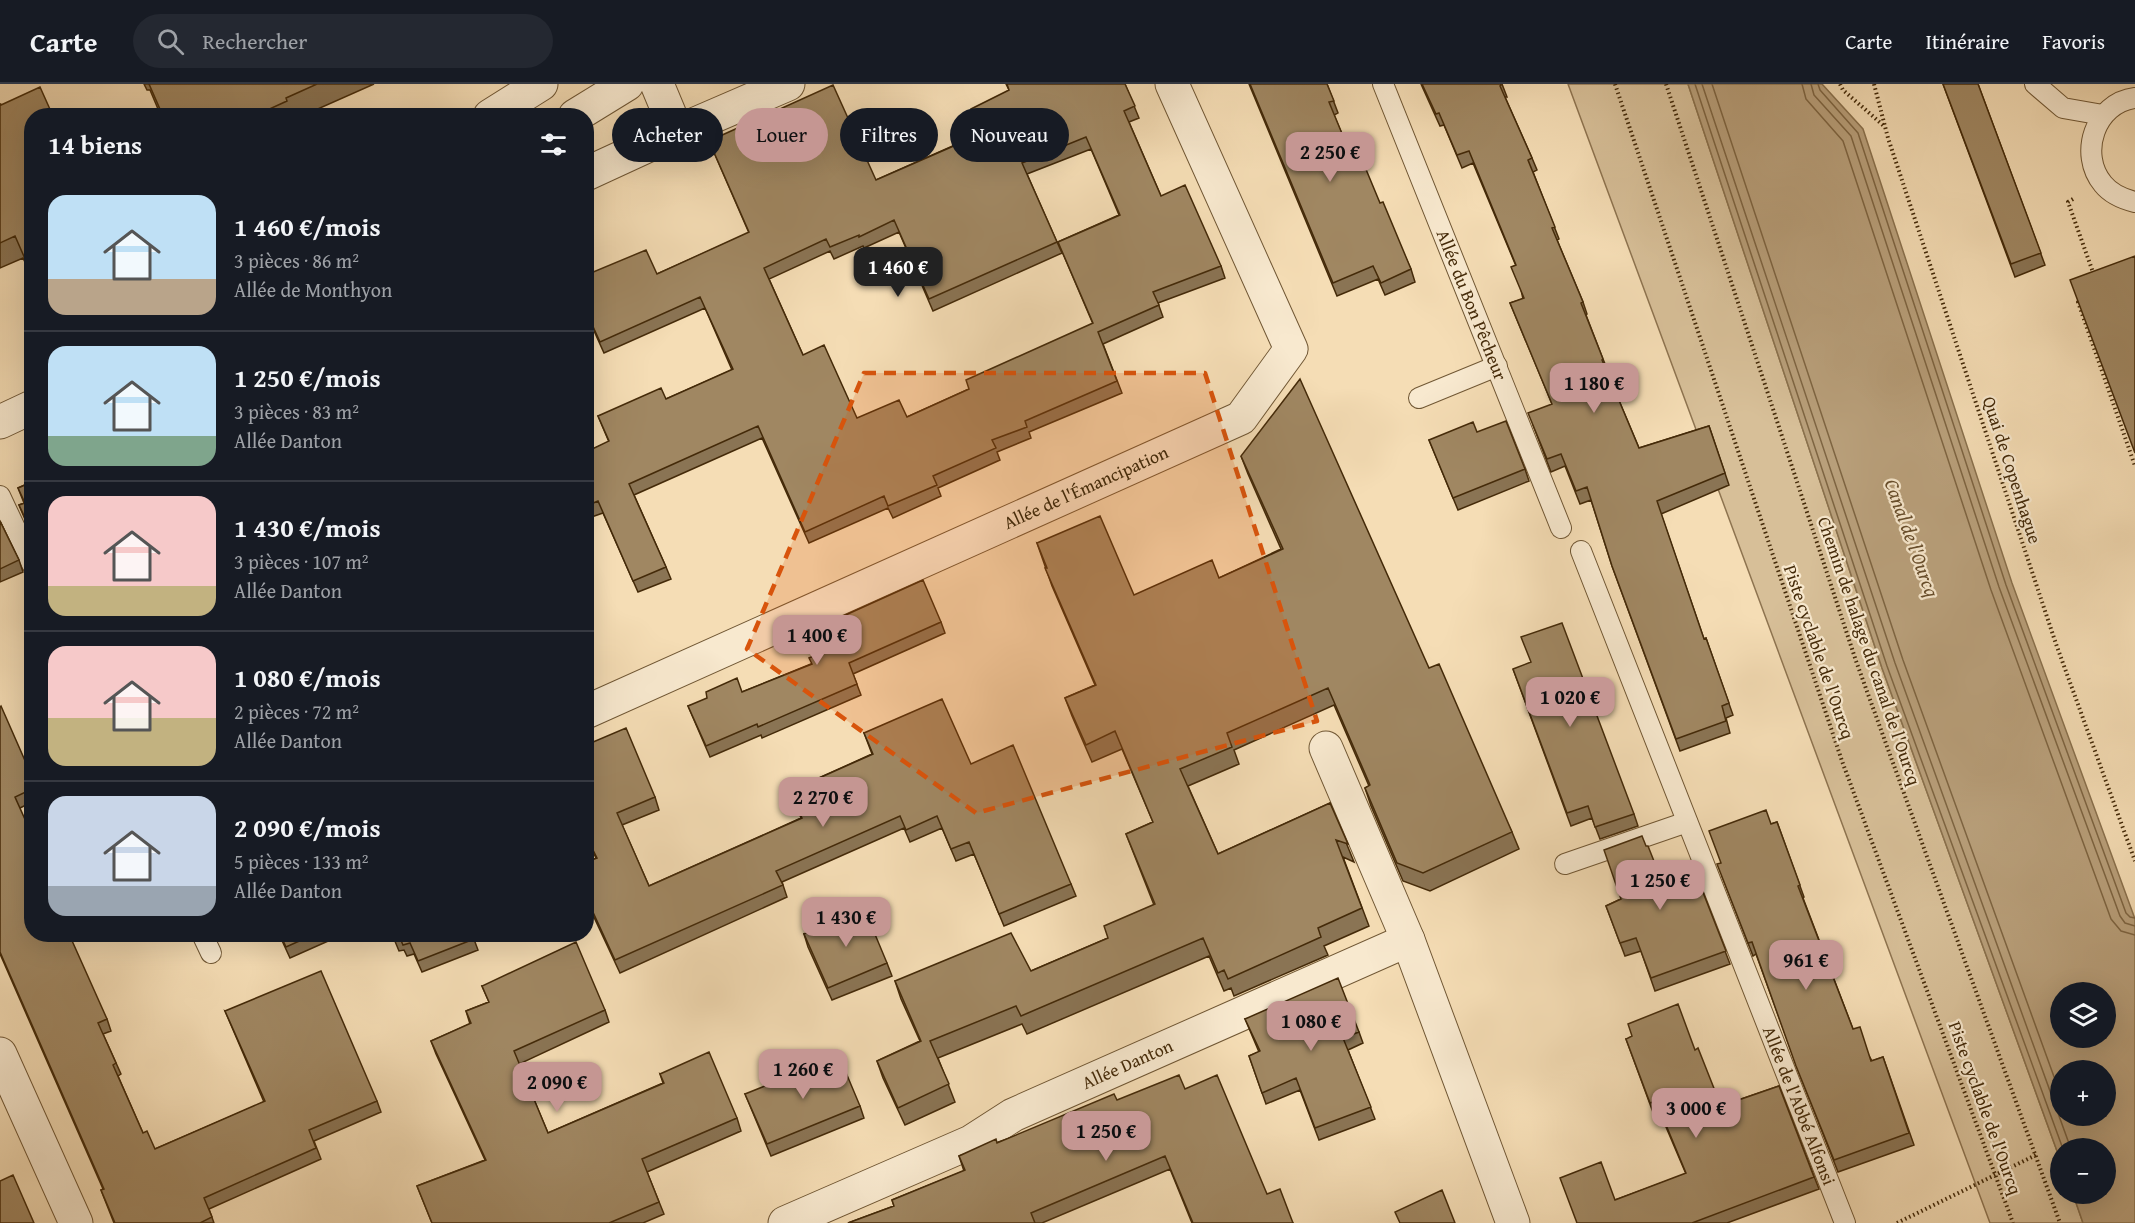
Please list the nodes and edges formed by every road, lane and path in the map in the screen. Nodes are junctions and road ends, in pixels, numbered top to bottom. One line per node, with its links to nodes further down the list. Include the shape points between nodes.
1 (541, 84): 13 (street)
2 (627, 84): 14 (street)
3 (657, 84): 15 (street)
4 (788, 84): 16 (street)
5 (1172, 84): 34 (street, Allée de l'Émancipation, via 1291,349 1241,418)
6 (1383, 84): 25 (lane, Allée du Bon Pêcheur)
7 (1615, 84): 44 (path, Piste cyclable de l'Ourcq, via 1842,761)
8 (1666, 84): 43 (path, Chemin de halage du canal de l'Ourcq, via 1856,661)
9 (1840, 84): 18 (path)
10 (1874, 84): 18 (path, Quai de Copenhague)
11 (2036, 84): 17 (lane, via 2063,108)
12 (2135, 98): 17 (lane, via 2114,105)
13 (503, 108)
14 (588, 108)
15 (667, 108)
16 (723, 112)
17 (2103, 115): 21 (lane, via 2094,131 2091,149 2093,167)
18 (1885, 126): 37 (path, Quai de Copenhague, via 2055,644)
19 (612, 162): 20 (street)
20 (594, 170)
21 (2103, 184): 22 (lane, via 2117,196); 23 (path, via 2068,202)
22 (2135, 202)
23 (2096, 281)
24 (2089, 296): 29 (path, via 2078,301)
25 (1497, 366): 26 (lane); 31 (lane, Allée du Bon Pêcheur)
26 (1419, 398)
27 (24, 411): 28 (street)
28 (0, 422)
29 (2135, 466)
30 (0, 496): 32 (lane)
31 (1561, 528)
32 (24, 547)
33 (1581, 551): 36 (lane, Allée de l'Abbé Alfonsi)
34 (594, 707)
35 (1326, 748): 39 (street)
36 (1687, 822): 38 (lane); 48 (lane, Allée de l'Abbé Alfonsi)
37 (2135, 861)
38 (1565, 864)
39 (1407, 940): 46 (street, Allée Danton, via 1013,1115 971,1142); 47 (street)
40 (206, 942): 41 (lane)
41 (211, 953)
42 (0, 1054): 45 (street)
43 (2036, 1155): 44 (path); 51 (path, Chemin de halage du canal de l'Ourcq)
44 (1995, 1174): 49 (path); 50 (path, Piste cyclable de l'Ourcq)
45 (76, 1223)
46 (785, 1223)
47 (1513, 1223)
48 (1845, 1223)
49 (1897, 1223)
50 (2013, 1223)
51 (2061, 1223)

